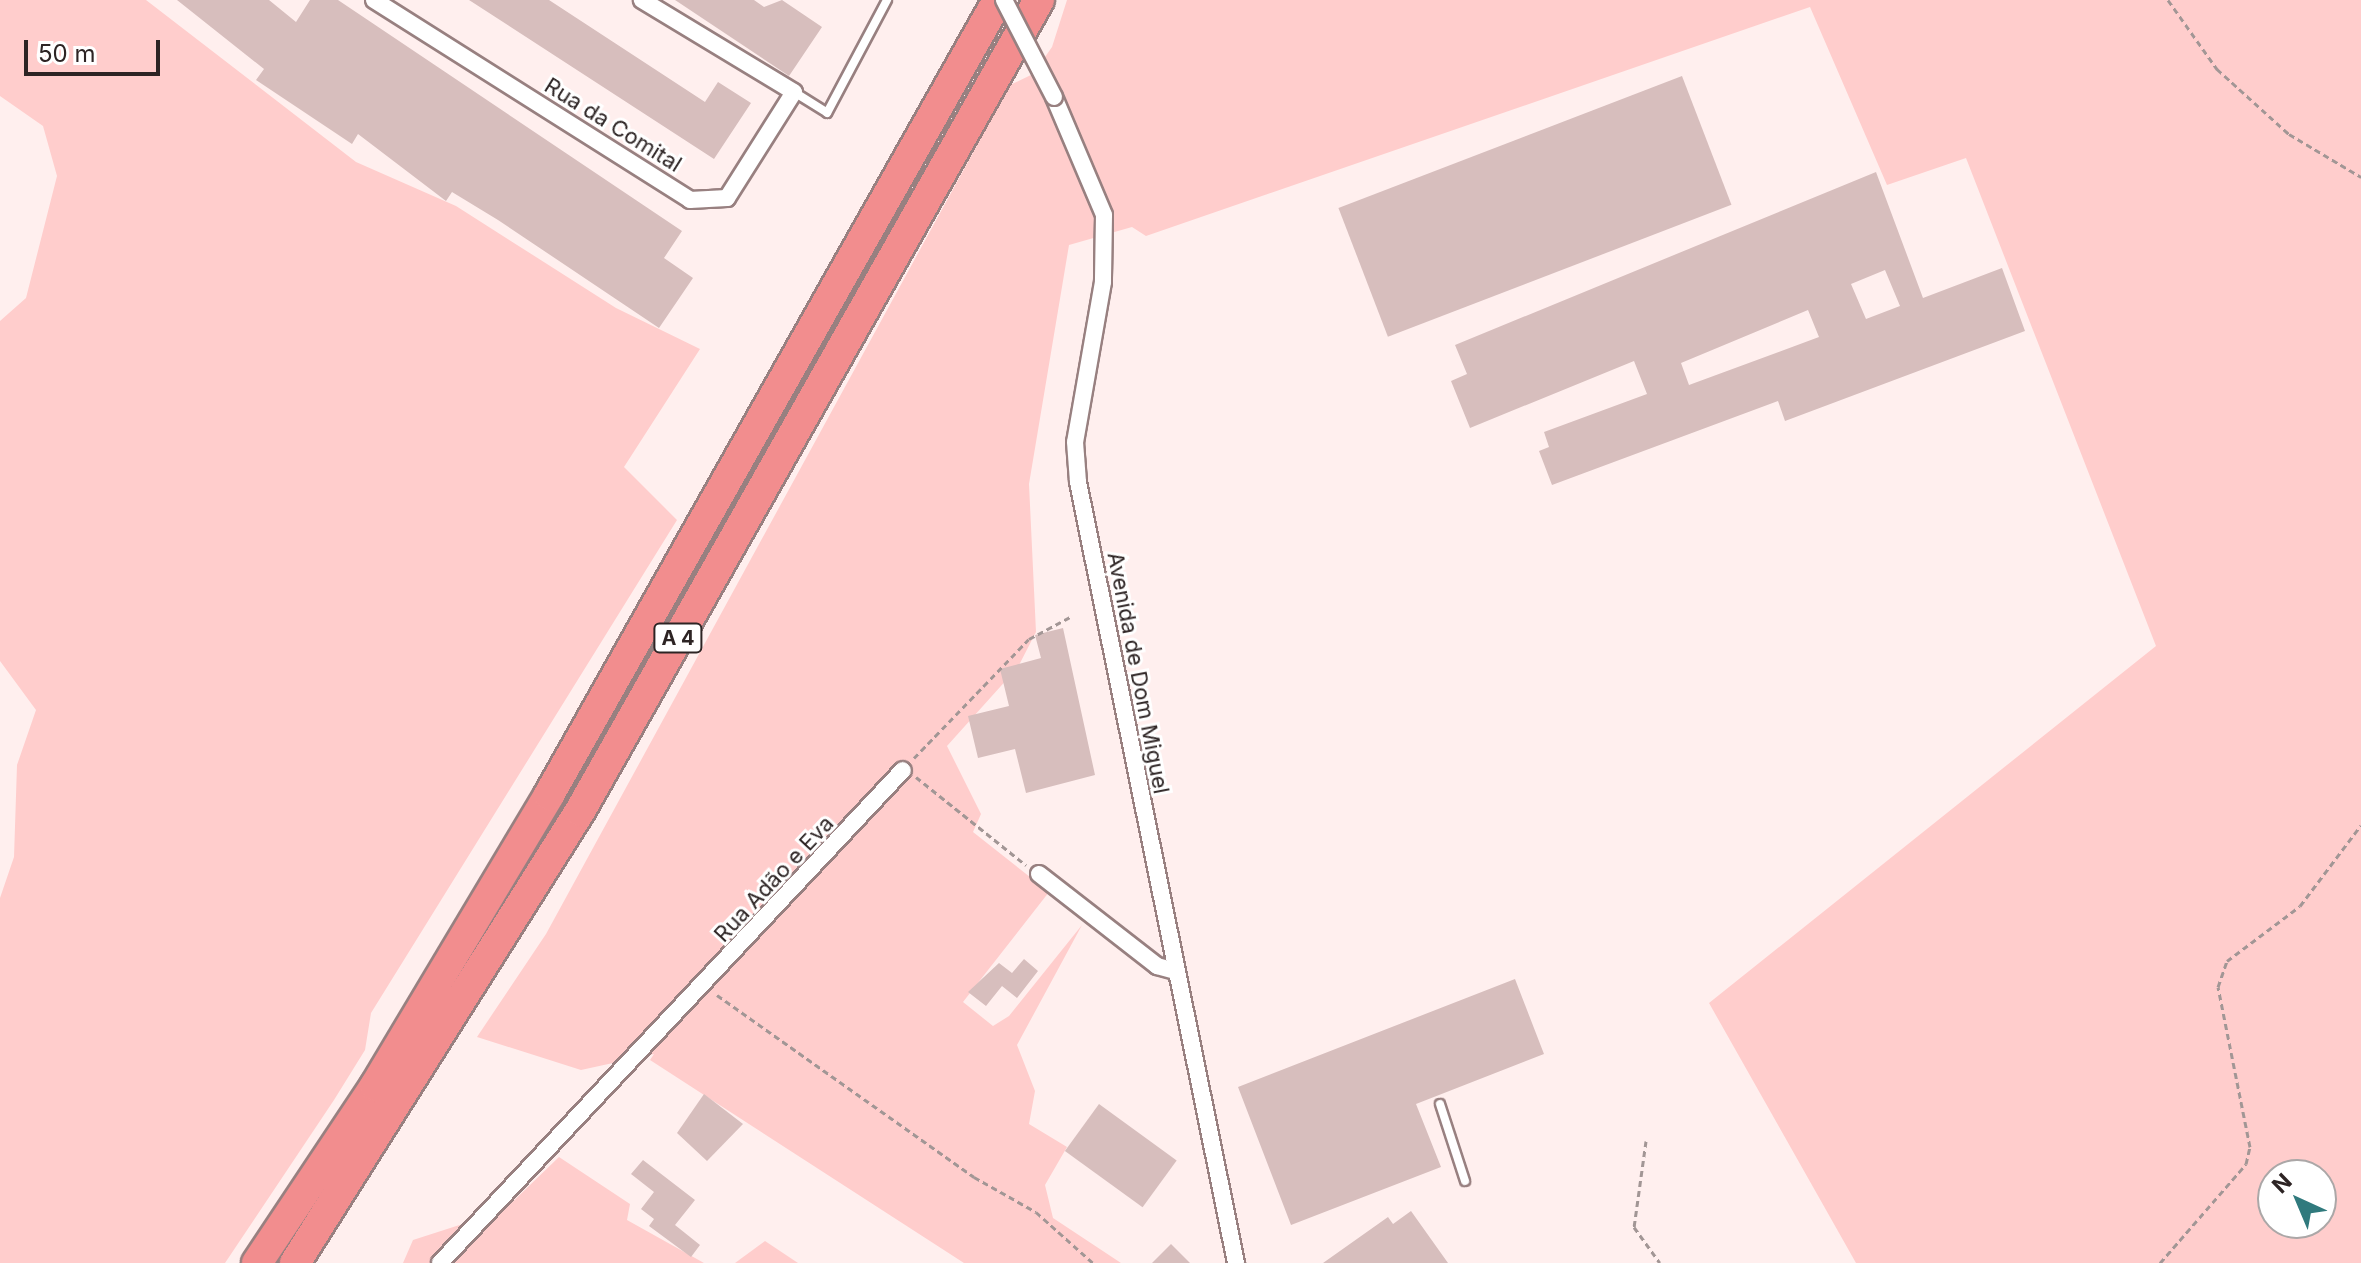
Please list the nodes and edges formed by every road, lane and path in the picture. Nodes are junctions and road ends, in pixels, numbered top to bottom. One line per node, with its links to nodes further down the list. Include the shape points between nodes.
1 (374, 0): 8 (street, Rua da Comital, via 690,200 727,198)
2 (642, 0): 8 (street)
3 (887, 0): 8 (lane, via 827,113)
4 (998, 0): 19 (highway, A 4, via 549,795 375,1086)
5 (1004, 0): 14 (street, Avenida de Dom Miguel, bridge, via 1054,97 1104,215 1103,282 1075,442 1078,482)
6 (1039, 0): 20 (highway, A 4, via 580,811)
7 (2168, 0): 9 (path, via 2217,69 2289,134)
8 (794, 92)
9 (2361, 177)
10 (1072, 616): 11 (path, via 1029,639)
11 (903, 770): 13 (path); 15 (street, Rua Adão e Eva)
12 (2361, 825): 25 (path, via 2300,906 2227,961 2218,987 2248,1156)
13 (1039, 874): 14 (street, via 1157,966)
14 (1176, 971): 23 (street, Avenida de Dom Miguel)
15 (704, 986): 21 (street, Rua Adão e Eva); 22 (path, via 974,1177 1036,1212)
16 (1440, 1104): 18 (lane)
17 (1646, 1141): 24 (path, via 1634,1227)
18 (1465, 1181)
19 (257, 1263)
20 (295, 1263)
21 (440, 1263)
22 (1093, 1263)
23 (1236, 1263)
24 (1660, 1263)
25 (2160, 1263)

